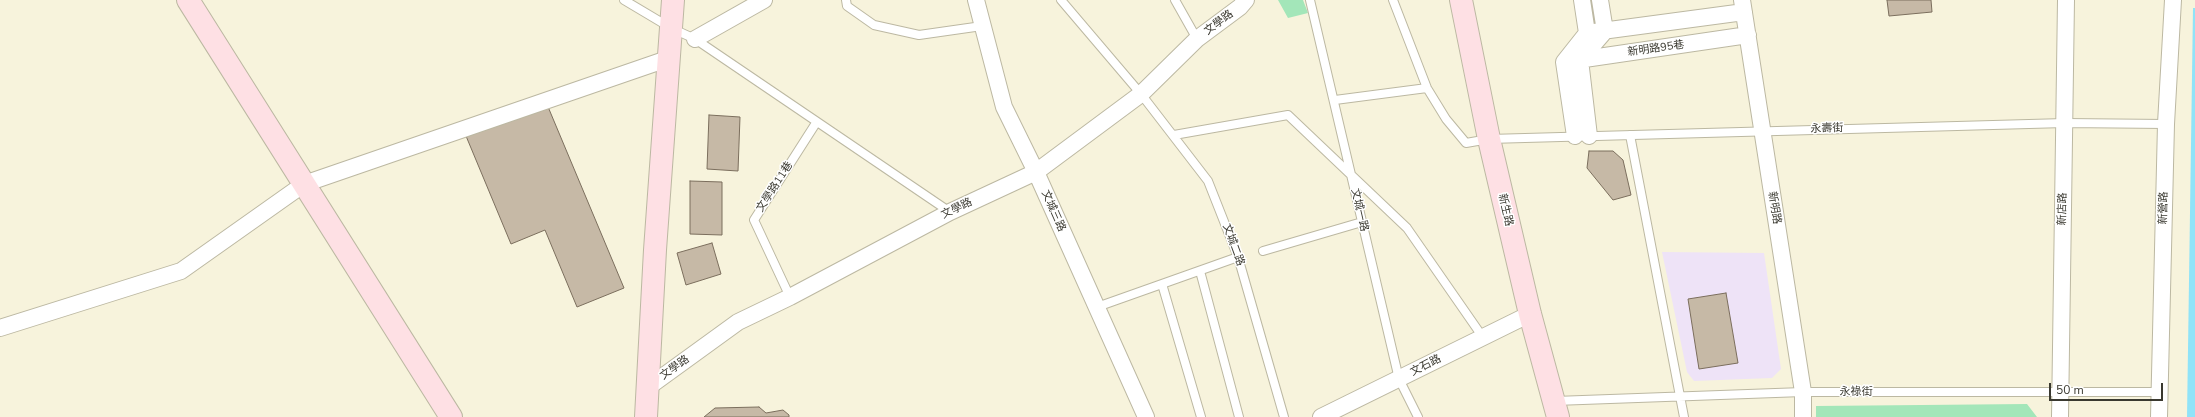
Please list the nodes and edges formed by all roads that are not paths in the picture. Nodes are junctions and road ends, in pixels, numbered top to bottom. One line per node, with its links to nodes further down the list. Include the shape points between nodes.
1 (188, 0): 40 (main road)
2 (624, 0): 19 (lane)
3 (673, 0): 19 (main road)
4 (764, 0): 23 (street)
5 (846, 0): 18 (lane, via 847,6 874,25 919,34)
6 (976, 0): 18 (street, 文城三路)
7 (1061, 0): 28 (lane, 文城二路)
8 (1175, 0): 24 (lane)
9 (1246, 0): 24 (street, 文學路)
10 (1310, 0): 29 (lane, 文城一路)
11 (1393, 0): 27 (lane)
12 (1461, 0): 37 (main road, 新生路)
13 (1582, 0): 21 (street)
14 (1600, 0): 20 (street)
15 (2066, 0): 31 (street, 新店路)
16 (2173, 0): 32 (street, 新營路)
17 (1743, 6): 20 (street); 22 (street, 新明路)
18 (982, 26): 38 (street, 文城三路, via 1004,107)
19 (671, 28): 23 (lane); 25 (main road)
20 (1605, 31): 21 (street); 26 (street)
21 (1586, 33): 26 (street)
22 (1748, 35): 26 (street, 新明路95巷); 33 (street, 新明路)
23 (695, 39): 30 (lane)
24 (1197, 40): 28 (street, 文學路)
25 (670, 58): 40 (street); 53 (main road)
26 (1572, 61): 36 (street)
27 (1427, 88): 29 (lane); 37 (lane, 永壽街, via 1466,143)
28 (1141, 94): 34 (lane, 文城二路); 38 (street, 文學路)
29 (1335, 100): 39 (lane, 文城一路)
30 (816, 123): 41 (lane); 47 (lane, 文學路11巷, via 754,220)
31 (2065, 123): 32 (lane, 永壽街); 33 (lane, 永壽街); 55 (street, 新店路)
32 (2166, 124): 56 (street, 新營路)
33 (1763, 131): 35 (lane, 永壽街); 54 (street, 新明路)
34 (1174, 134): 39 (lane, via 1288,115); 44 (lane, 文城二路, via 1208,181)
35 (1630, 135): 36 (lane, 永壽街); 57 (lane)
36 (1582, 136): 37 (lane, 永壽街)
37 (1489, 139): 49 (main road, 新生路)
38 (1036, 172): 41 (street, 文學路); 48 (street, 文城三路)
39 (1350, 174): 42 (lane, 文城一路); 51 (lane, via 1407,228)
40 (304, 184): 50 (street, via 181,272); 59 (main road)
41 (950, 212): 47 (street, 文學路)
42 (1362, 222): 43 (lane); 52 (lane, 文城一路)
43 (1263, 251)
44 (1238, 257): 45 (lane); 64 (lane, 文城二路)
45 (1200, 271): 46 (lane); 63 (lane)
46 (1162, 284): 48 (lane); 62 (lane)
47 (790, 297): 53 (street, 文學路, via 738,322)
48 (1097, 307): 61 (street, 文城三路)
49 (1530, 314): 51 (street, 文石路); 58 (main road, 新生路)
50 (0, 328)
51 (1482, 336): 52 (street, 文石路)
52 (1399, 379): 65 (street, 文石路); 66 (lane, 文城一路)
53 (647, 388): 60 (main road)
54 (1803, 392): 55 (lane, 永祿街); 57 (lane, 永祿街); 68 (street, 新明路)
55 (2060, 392): 56 (lane, 永祿街); 69 (street, 新店路)
56 (2159, 392): 70 (street, 新營路)
57 (1680, 397): 58 (lane, 永祿街); 67 (lane)
58 (1556, 409)
59 (451, 417)
60 (646, 417)
61 (1146, 417)
62 (1201, 417)
63 (1239, 417)
64 (1284, 417)
65 (1321, 417)
66 (1418, 417)
67 (1684, 417)
68 (1803, 417)
69 (2060, 417)
70 (2159, 417)

